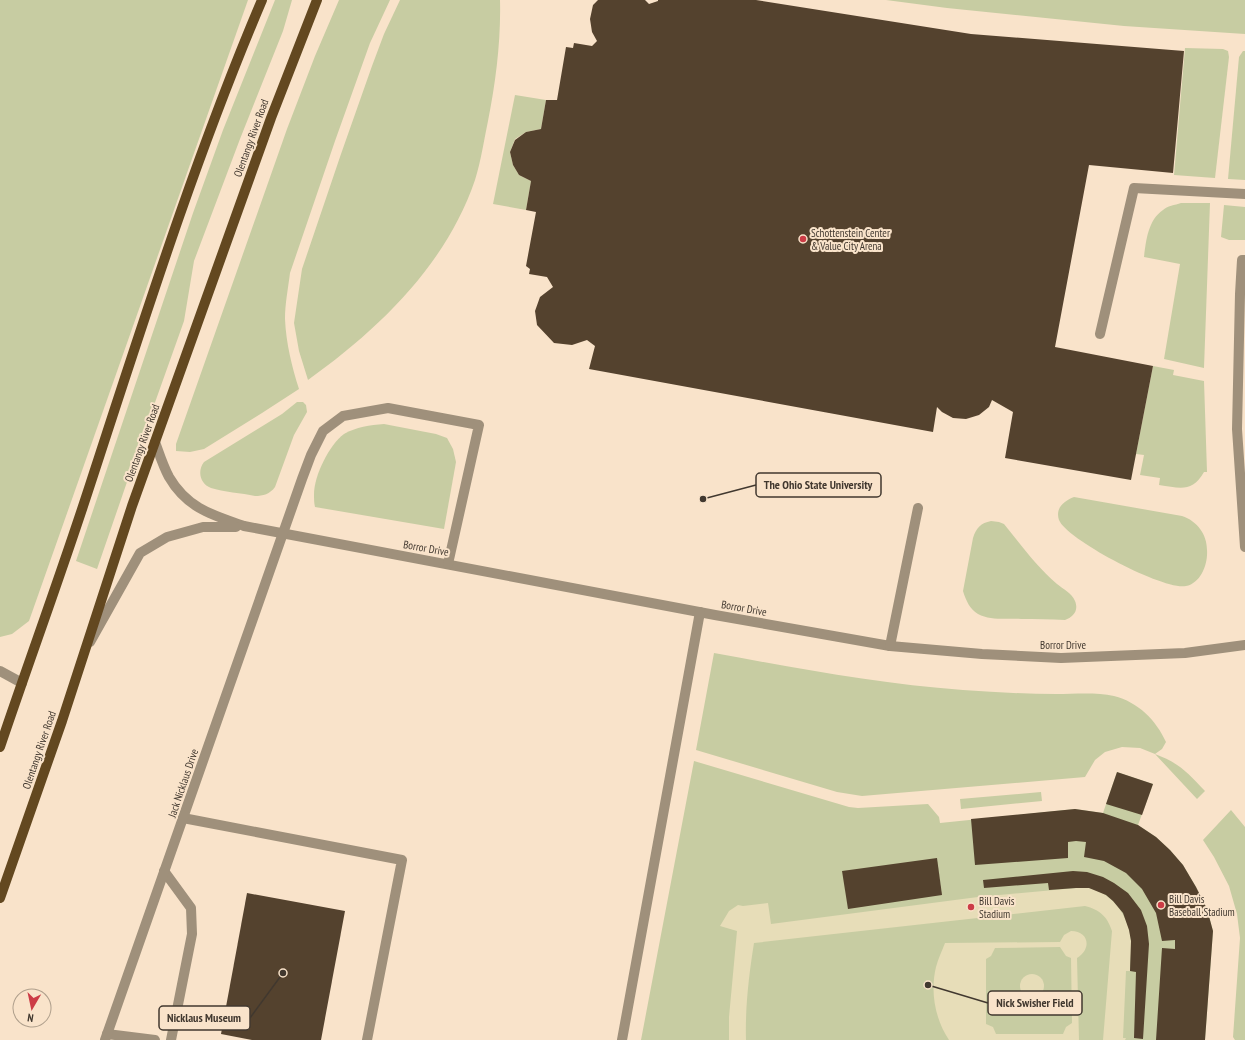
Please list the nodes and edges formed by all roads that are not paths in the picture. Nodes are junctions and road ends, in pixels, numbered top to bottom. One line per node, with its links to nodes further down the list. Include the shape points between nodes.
1 (262, 0): 18 (main road, via 238,56 188,193)
2 (317, 0): 6 (main road, Olentangy River Road, via 271,118)
3 (1245, 194): 5 (street, via 1134,188)
4 (1245, 260): 10 (street, via 1242,260 1240,294 1237,422)
5 (1100, 334)
6 (155, 442): 8 (street, via 168,476 182,496 206,512); 16 (main road, Olentangy River Road)
7 (918, 508): 15 (street)
8 (244, 526): 9 (street, Borror Drive); 16 (street, via 203,527 167,537 140,553)
9 (283, 534): 12 (street, Borror Drive); 12 (street, Jack Nicklaus Drive, via 311,455 323,432 343,416 388,408 478,425); 20 (street, Jack Nicklaus Drive)
10 (1245, 536): 11 (street)
11 (1245, 547)
12 (448, 564): 13 (street, Borror Drive)
13 (700, 612): 15 (street, Borror Drive); 27 (street)
14 (1245, 645): 15 (street, Borror Drive, via 1185,653 1061,658)
15 (890, 646)
16 (84, 654): 22 (main road, Olentangy River Road)
17 (0, 671): 18 (street)
18 (22, 683): 19 (main road)
19 (0, 747)
20 (183, 818): 21 (street, Jack Nicklaus Drive); 26 (street, via 402,860)
21 (164, 871): 23 (street, Jack Nicklaus Drive); 25 (street, via 191,908 192,934)
22 (0, 898)
23 (106, 1037): 24 (street)
24 (155, 1040)
25 (170, 1040)
26 (367, 1040)
27 (622, 1040)

